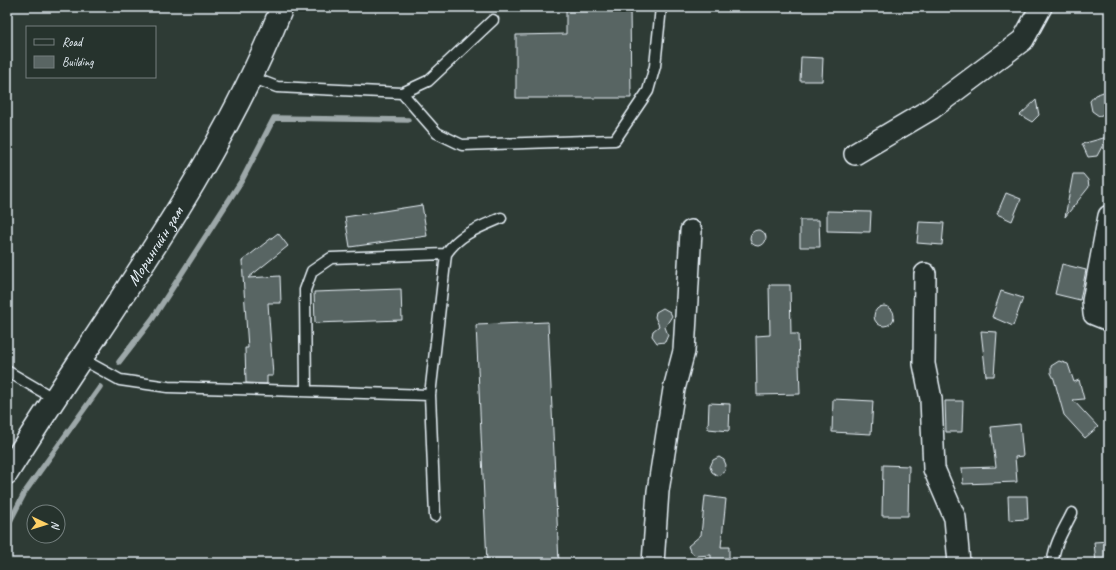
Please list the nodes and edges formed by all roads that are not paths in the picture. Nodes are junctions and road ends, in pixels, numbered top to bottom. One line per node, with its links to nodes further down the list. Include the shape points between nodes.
1 (282, 7): 5 (main road, Морингийн зам)
2 (661, 7): 6 (lane, via 655,66 648,91 615,140 462,145 437,132)
3 (1040, 7): 7 (street, via 1023,40 931,109)
4 (493, 20): 6 (lane, via 428,81)
5 (251, 77): 6 (lane, via 277,87); 14 (main road, Морингийн зам, via 221,138 153,249)
6 (402, 93)
7 (855, 154)
8 (1109, 216): 13 (street, via 1093,301 1094,314)
9 (501, 218): 11 (lane, via 466,234 454,242)
10 (691, 231): 22 (street, via 684,351 674,389 658,491)
11 (446, 254): 16 (lane, via 331,258 312,271 305,290); 17 (lane)
12 (925, 274): 23 (street, via 924,364 931,399 934,469 955,518)
13 (1109, 320)
14 (80, 358): 16 (lane, via 120,380 161,386); 18 (main road, Морингийн зам)
15 (7, 371): 18 (lane)
16 (306, 391): 17 (lane)
17 (430, 395): 21 (lane)
18 (53, 398): 19 (main road, Морингийн зам)
19 (7, 473)
20 (1072, 513): 24 (lane, via 1053,556)
21 (435, 516)
22 (653, 563)
23 (959, 563)
24 (1054, 563)

